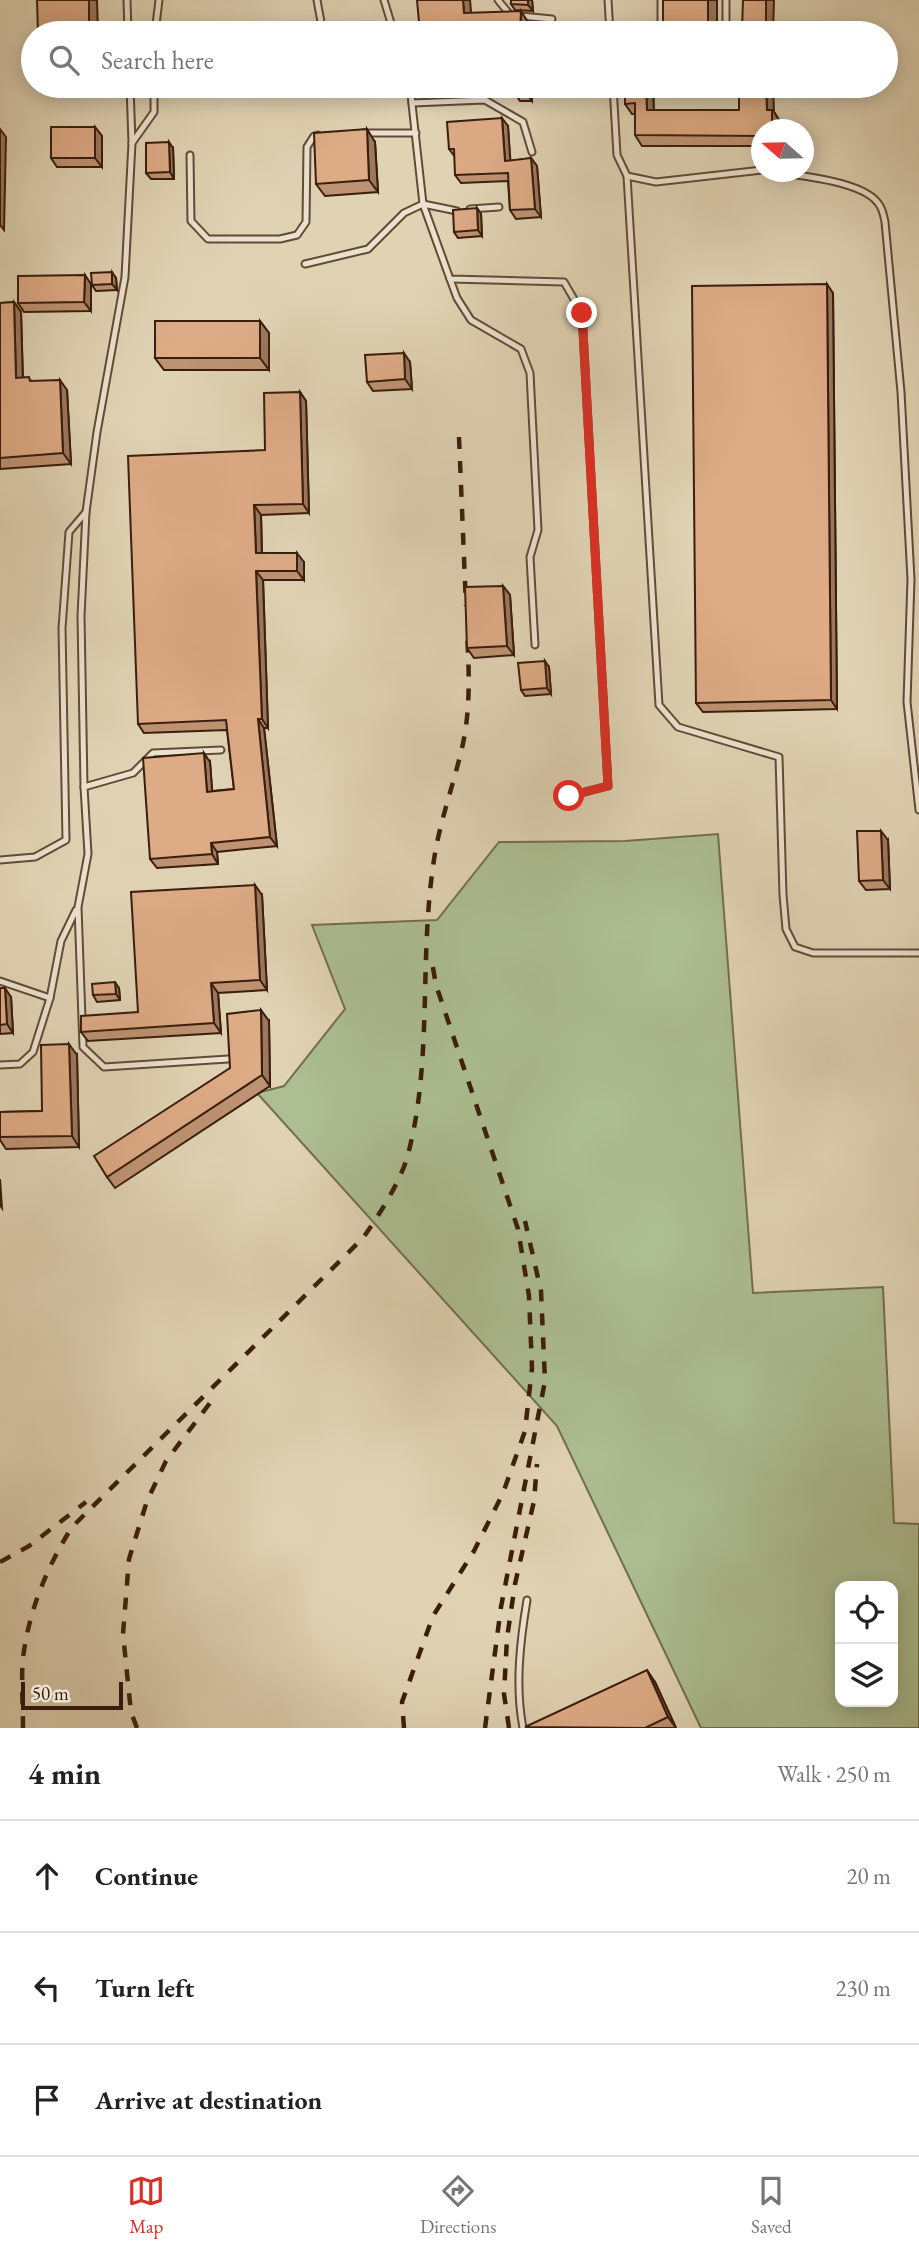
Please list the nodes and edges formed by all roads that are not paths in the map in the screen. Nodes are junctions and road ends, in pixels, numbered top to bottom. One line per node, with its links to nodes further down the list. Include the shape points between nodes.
1 (127, 0): 10 (lane)
2 (159, 0): 11 (lane)
3 (317, 0): 12 (lane)
4 (384, 0): 13 (lane)
5 (498, 0): 9 (lane, via 509,15)
6 (608, 0): 14 (lane)
7 (661, 0): 15 (lane)
8 (726, 0): 16 (lane)
9 (552, 19)
10 (128, 21)
11 (156, 21)
12 (321, 21)
13 (390, 21)
14 (609, 21)
15 (662, 21)
16 (726, 21)
17 (130, 98): 25 (lane)
18 (154, 98): 25 (lane, via 154,112)
19 (411, 98): 21 (lane)
20 (614, 98): 29 (lane, via 617,155)
21 (412, 103): 22 (lane); 26 (lane, via 485,100 523,122)
22 (416, 133): 23 (lane); 31 (lane)
23 (355, 134)
24 (327, 135): 27 (lane, via 314,136 307,147 306,222 297,235 280,239 208,239 191,221)
25 (132, 143): 35 (lane, via 125,277)
26 (532, 152)
27 (190, 155)
28 (751, 171): 29 (lane, via 656,182)
29 (627, 176): 43 (lane, via 659,705 678,727 779,757 783,895 786,929 795,947 813,953)
30 (814, 178): 40 (lane, via 842,182 867,194 880,205 885,222 901,392 911,579 907,702)
31 (424, 204): 32 (lane, via 456,211); 33 (lane, via 404,214 368,248); 34 (lane)
32 (499, 207)
33 (305, 264)
34 (450, 279): 36 (lane, via 471,320 521,349 530,373 538,530 530,557); 39 (lane, via 564,282 582,313 608,786)
35 (86, 512): 38 (lane, via 81,616); 41 (lane, via 69,532 62,628 66,840 35,858)
36 (535, 645)
37 (221, 750): 38 (lane, via 153,753 134,773)
38 (84, 787): 42 (lane, via 88,854)
39 (569, 796)
40 (919, 810)
41 (0, 860)
42 (78, 907): 45 (lane, via 61,941); 46 (lane, via 82,1047 104,1067)
43 (919, 953)
44 (0, 981): 45 (lane)
45 (50, 998): 47 (lane, via 33,1052 20,1064)
46 (228, 1059)
47 (0, 1065)
48 (527, 1600): 49 (lane, via 520,1641)
49 (523, 1728)

